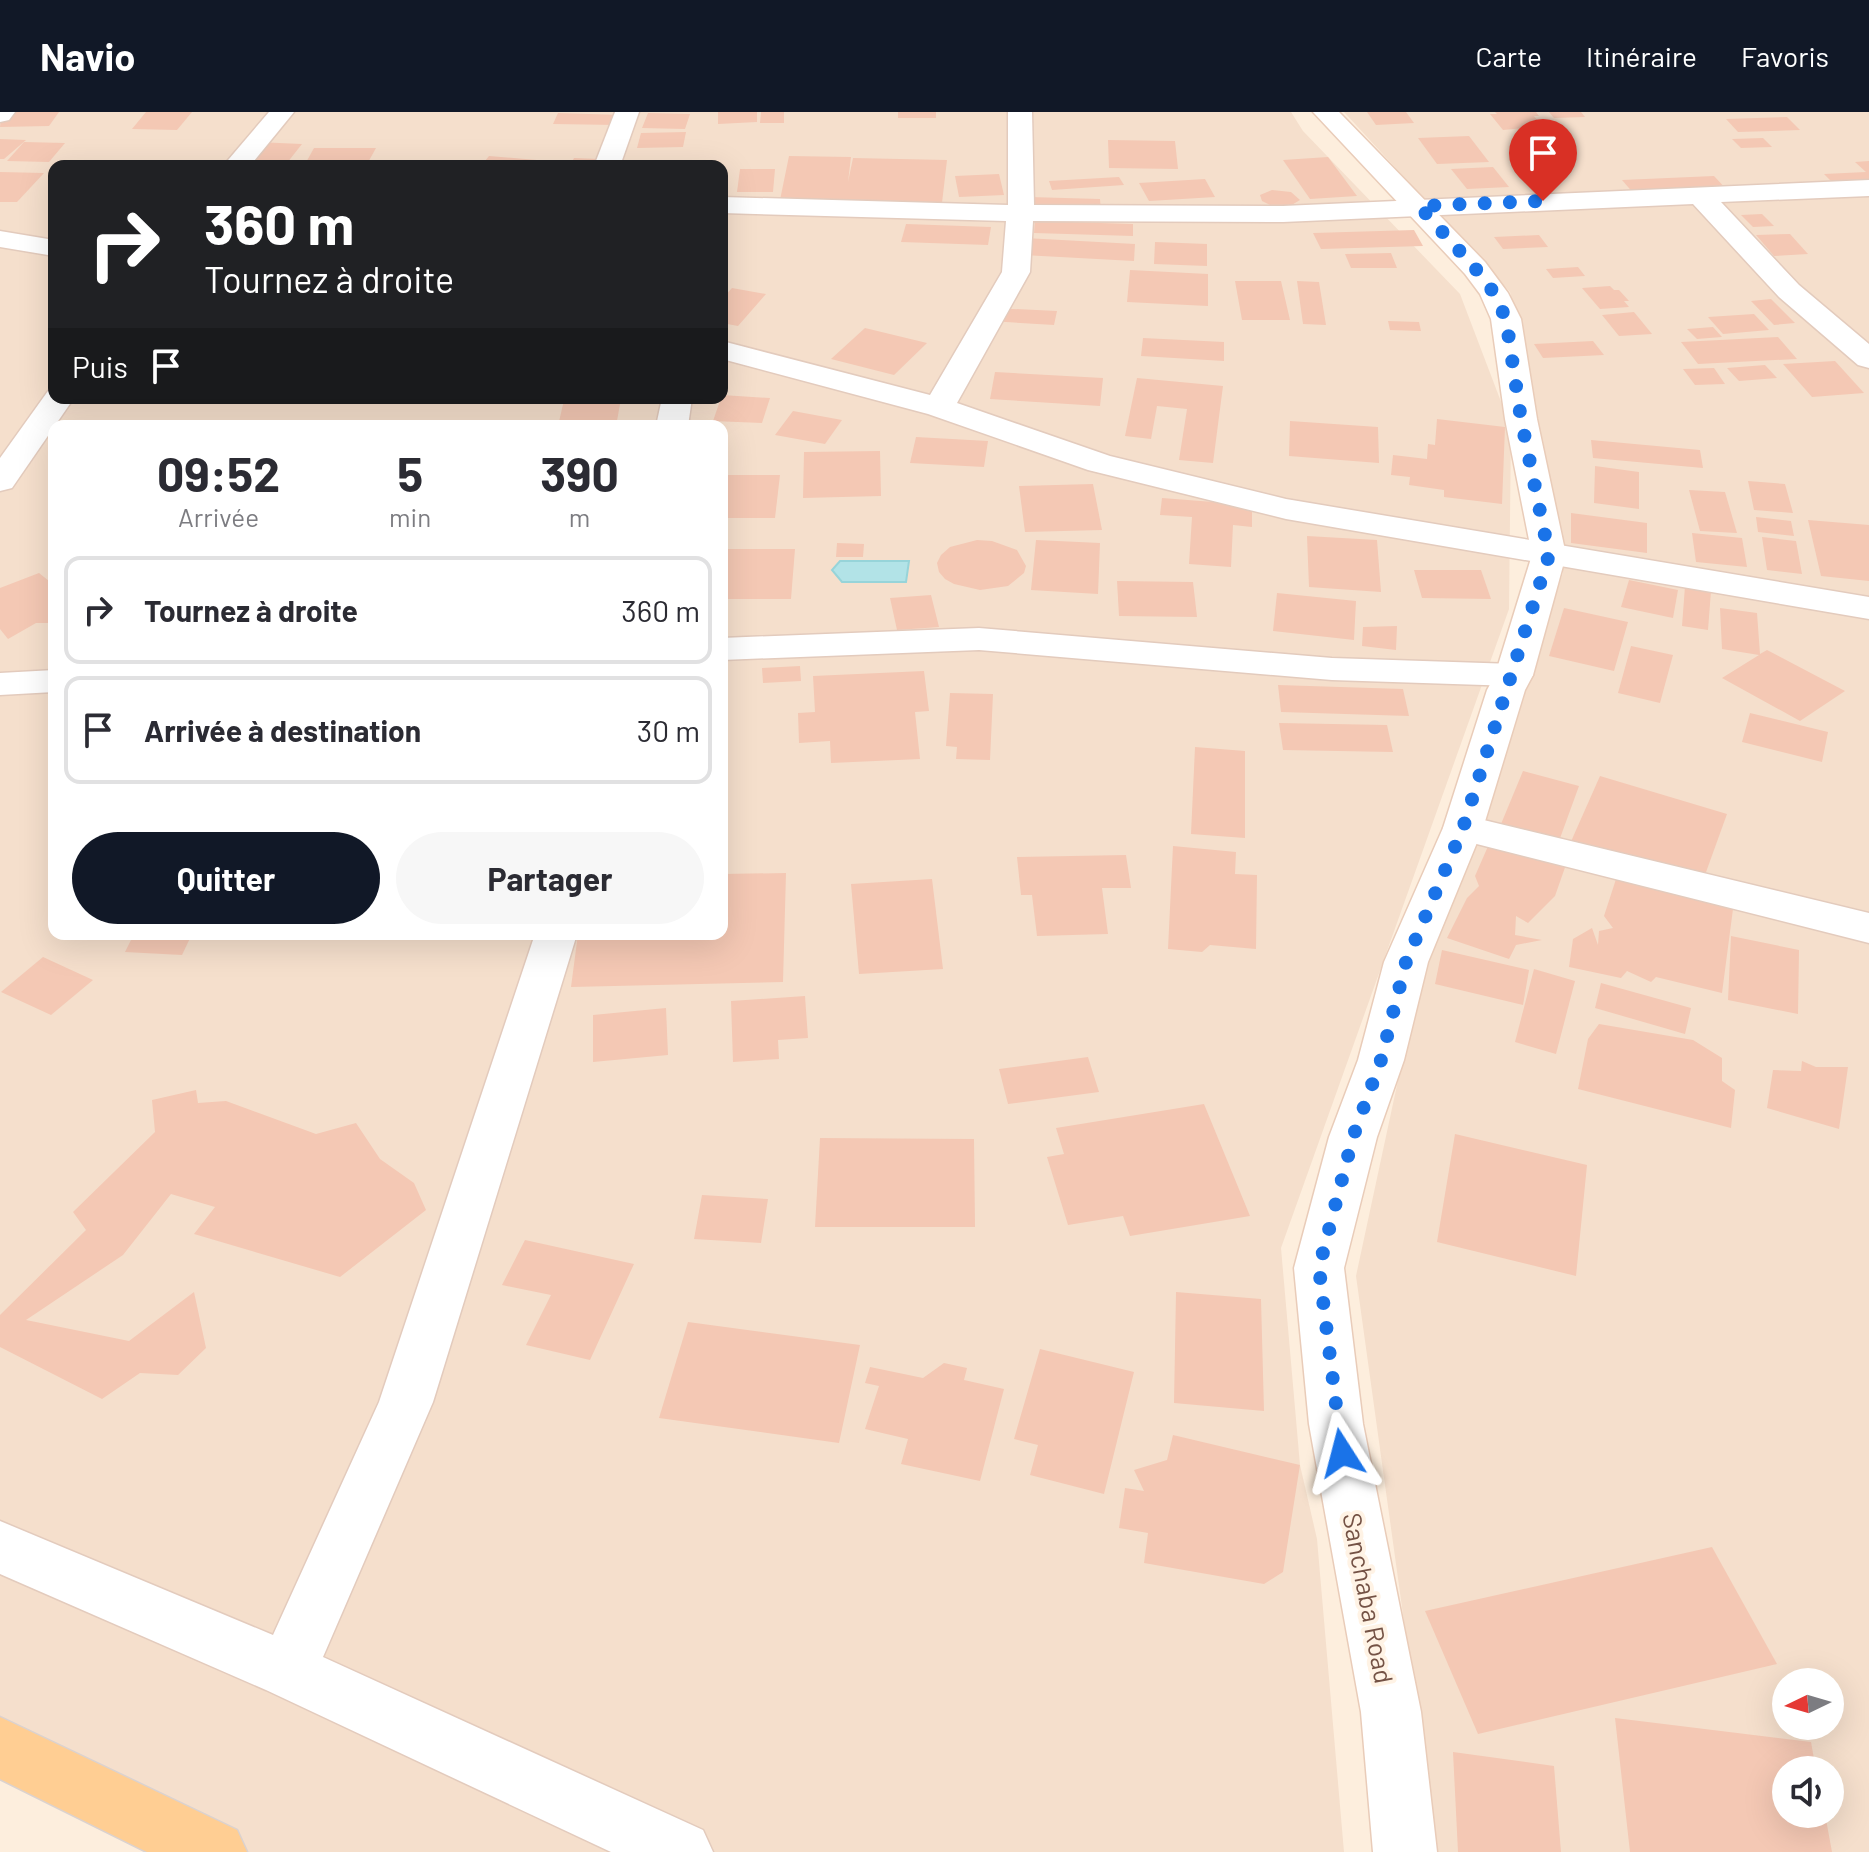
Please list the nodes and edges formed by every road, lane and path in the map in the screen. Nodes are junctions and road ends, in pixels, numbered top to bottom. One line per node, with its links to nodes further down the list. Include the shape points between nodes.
1 (282, 112): 5 (street)
2 (627, 112): 6 (street)
3 (1020, 112): 11 (street)
4 (1325, 112): 10 (street, Sanchaba Road)
5 (241, 160)
6 (609, 160)
7 (1869, 188): 8 (street)
8 (1699, 195): 10 (street); 15 (street, via 1789,291)
9 (728, 205): 11 (street)
10 (1419, 206): 11 (street, via 1283,214); 19 (street, Sanchaba Road, via 1475,268 1506,319)
11 (1021, 213): 17 (street, via 1016,272)
12 (0, 239): 13 (street)
13 (48, 247)
14 (728, 352): 17 (street)
15 (1869, 359)
16 (55, 404): 18 (street)
17 (939, 407): 19 (street, via 1099,463 1286,509)
18 (0, 481)
19 (1549, 555): 20 (street); 22 (street, Sanchaba Road)
20 (1869, 608)
21 (728, 649): 22 (street, via 979,639 1332,669)
22 (1514, 675): 25 (street, Sanchaba Road)
23 (48, 681): 24 (street)
24 (0, 684)
25 (1463, 828): 26 (street); 33 (street, Sanchaba Road, via 1406,962 1319,1268 1336,1424 1391,1712)
26 (1869, 928)
27 (554, 940): 29 (street, via 406,1402)
28 (0, 1547): 29 (street)
29 (287, 1670): 32 (street)
30 (0, 1747): 31 (main road)
31 (215, 1852)
32 (681, 1852)
33 (1405, 1852)

